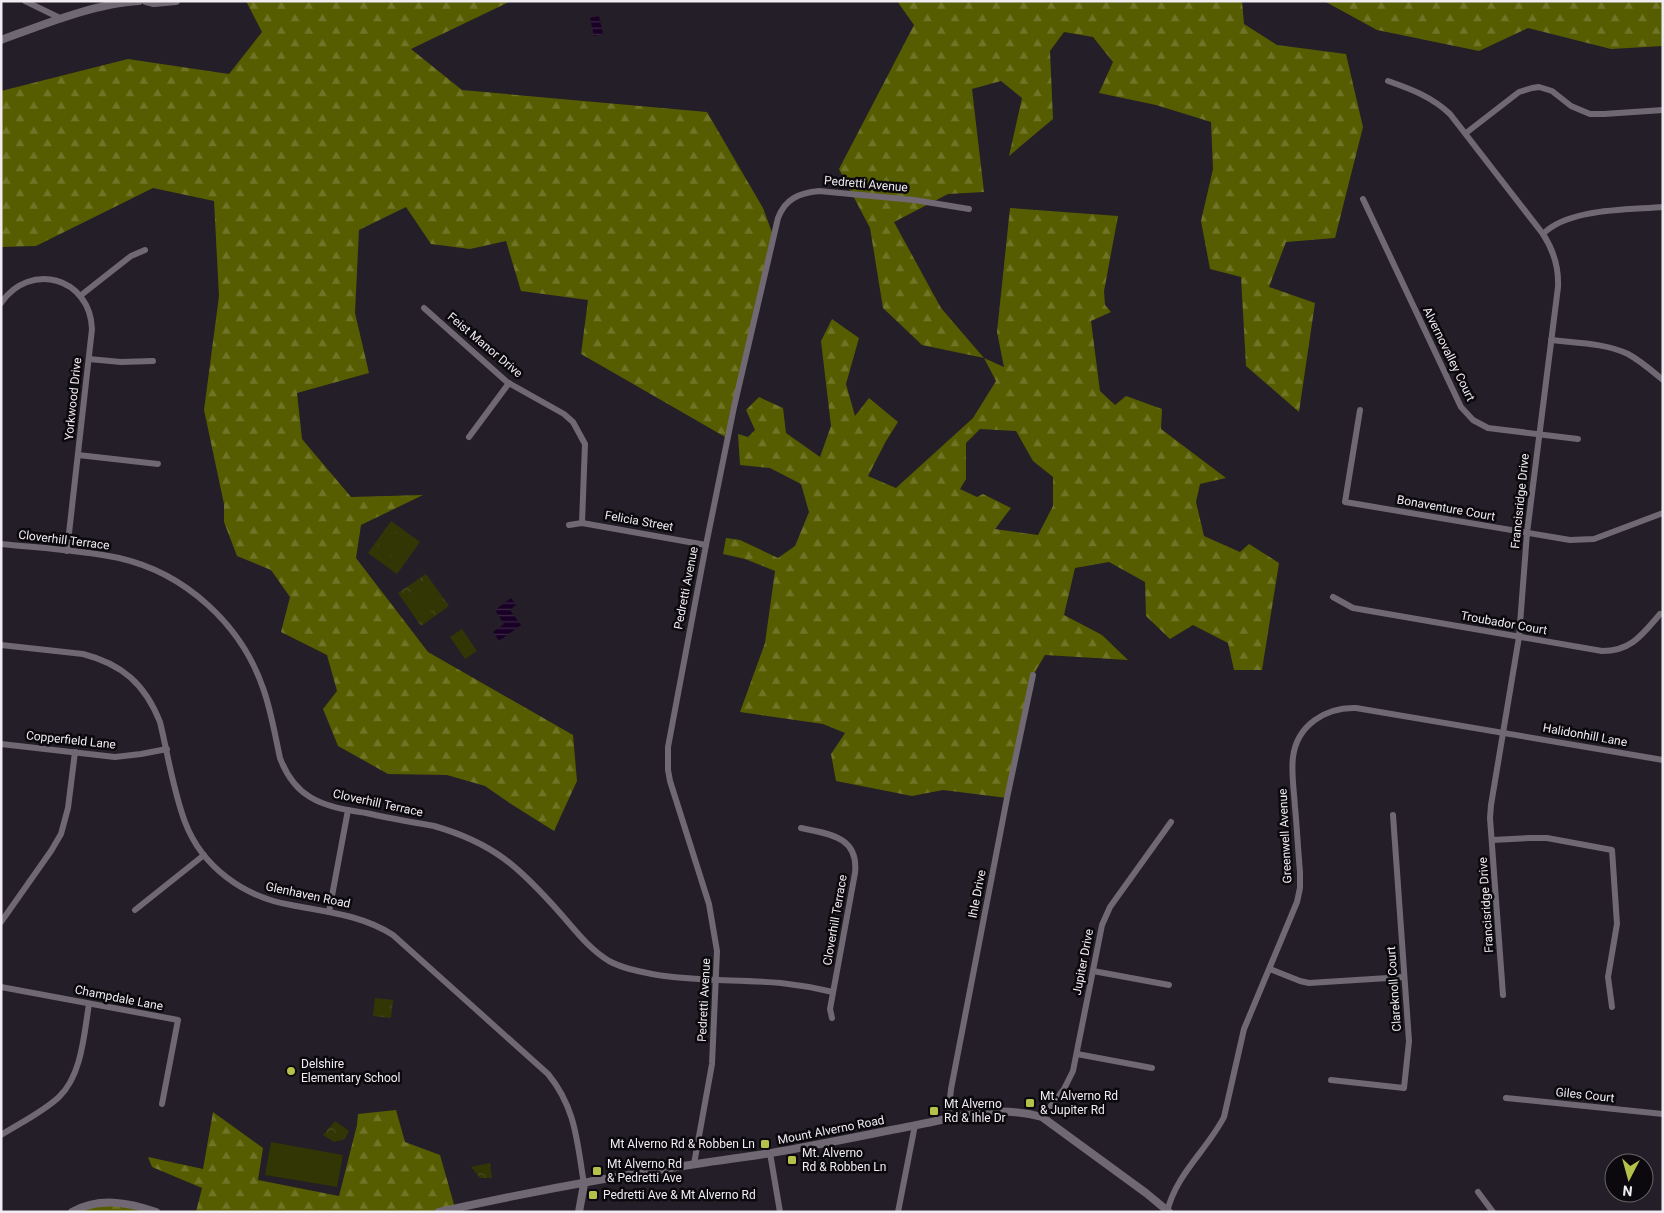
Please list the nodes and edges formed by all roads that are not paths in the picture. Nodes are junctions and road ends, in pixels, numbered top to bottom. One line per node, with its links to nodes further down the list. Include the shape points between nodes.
1 (24, 1): 5 (street)
2 (139, 1): 5 (street, via 119,2)
3 (146, 1): 4 (street)
4 (176, 1)
5 (62, 19): 6 (street)
6 (1, 40)
7 (1388, 81): 9 (street, Francisridge Drive, via 1431,98)
8 (1663, 110): 9 (street, via 1590,114 1571,106 1552,91 1532,88 1518,92)
9 (1466, 133): 13 (street, Francisridge Drive)
10 (1362, 199): 24 (street, Alvernovalley Court, via 1461,407 1473,420 1488,428)
11 (1663, 207): 13 (street, via 1593,213 1557,224)
12 (970, 209): 34 (street, Pedretti Avenue, via 819,191 794,197 784,206 778,218 734,408)
13 (1543, 234): 18 (street, Francisridge Drive, via 1558,270)
14 (145, 250): 15 (street, via 131,256)
15 (80, 296): 16 (street, via 64,284 42,279 16,287); 19 (street, Yorkwood Drive, via 92,322)
16 (1, 304)
17 (424, 308): 22 (street, Feist Manor Drive)
18 (1551, 340): 21 (street, via 1621,351); 24 (street, Francisridge Drive)
19 (89, 359): 20 (street); 27 (street, Yorkwood Drive)
20 (153, 361)
21 (1663, 380)
22 (509, 383): 25 (street); 30 (street, Feist Manor Drive, via 564,414 573,422 585,444)
23 (1360, 410): 32 (street, Bonaventure Court, via 1345,502)
24 (1539, 435): 26 (street, Alvernovalley Court); 32 (street, Francisridge Drive)
25 (469, 437)
26 (1578, 439)
27 (78, 455): 28 (street); 35 (street, Yorkwood Drive)
28 (158, 464)
29 (1663, 513): 32 (street, Bonaventure Court, via 1594,539 1570,540)
30 (582, 523): 31 (street, Felicia Street); 34 (street, Felicia Street)
31 (569, 526)
32 (1527, 533): 38 (street, Francisridge Drive)
33 (1, 544): 35 (street, Cloverhill Terrace)
34 (706, 545): 58 (street, Pedretti Avenue, via 667,757 670,780 709,904 717,951)
35 (67, 551): 46 (street, Cloverhill Terrace, via 120,559 155,571 185,587 214,610 236,636 255,668 269,707 280,758 289,777 310,798)
36 (1333, 597): 38 (street, Troubador Court, via 1354,608)
37 (1660, 614): 38 (street, Troubador Court, via 1635,642 1616,650 1602,651)
38 (1519, 637): 41 (street, Francisridge Drive)
39 (1, 645): 43 (street, Glenhaven Road, via 83,654 120,669 149,697)
40 (1033, 675): 73 (street, Ihle Drive, via 951,1089)
41 (1504, 733): 45 (street, Halidonhill Lane); 50 (street, Francisridge Drive, via 1491,805); 55 (street, Greenwell Avenue, via 1356,708 1326,712 1310,723 1296,746 1292,766 1300,888)
42 (1, 744): 44 (street, Copperfield Lane)
43 (167, 749): 44 (street, Copperfield Lane, via 128,756); 51 (street, Glenhaven Road, via 185,824)
44 (75, 752): 54 (street, via 68,808 61,834)
45 (1663, 760)
46 (348, 810): 53 (street); 58 (street, Cloverhill Terrace, via 434,826 485,846 530,879 592,949 608,961 633,971 672,978)
47 (1393, 815): 57 (street, Clareknoll Court)
48 (1171, 822): 56 (street, Jupiter Drive, via 1110,907 1102,925)
49 (801, 828): 61 (street, Cloverhill Terrace, via 837,836 849,846 855,859 856,872)
50 (1492, 840): 62 (street, Francisridge Drive); 64 (street, via 1546,838 1612,850 1617,924 1608,978)
51 (204, 856): 52 (street); 53 (street, Glenhaven Road, via 228,879 257,896)
52 (135, 910)
53 (330, 912): 78 (street, Glenhaven Road, via 369,922 393,935 548,1074 569,1108)
54 (1, 922)
55 (1270, 969): 57 (street, via 1309,983); 80 (street, Greenwell Avenue, via 1244,1029 1224,1117 1175,1189)
56 (1093, 971): 59 (street); 66 (street, Jupiter Drive)
57 (1404, 978): 68 (street, Clareknoll Court, via 1409,1041 1404,1088)
58 (716, 980): 61 (street, Cloverhill Terrace, via 780,983); 77 (street, Pedretti Avenue, via 712,1064)
59 (1169, 985)
60 (1, 987): 63 (street, Champdale Lane)
61 (833, 992): 65 (street, Cloverhill Terrace)
62 (1503, 995)
63 (89, 1004): 70 (street, Champdale Lane, via 178,1020); 75 (street, via 76,1071 66,1088 52,1103)
64 (1612, 1007)
65 (832, 1018)
66 (1077, 1054): 67 (street); 72 (street, Jupiter Drive, via 1069,1081)
67 (1152, 1068)
68 (1331, 1080)
69 (1506, 1098): 71 (street, Giles Court)
70 (162, 1104)
71 (1663, 1114)
72 (1042, 1117): 73 (street, Mount Alverno Road, via 1002,1110); 80 (street, Mount Alverno Road)
73 (948, 1118): 74 (street, Mount Alverno Road)
74 (915, 1125): 76 (street, Mount Alverno Road); 86 (street)
75 (1, 1135)
76 (770, 1153): 77 (street, Mount Alverno Road); 85 (street)
77 (694, 1164): 78 (street, Mount Alverno Road)
78 (584, 1184): 83 (street, Mount Alverno Road); 84 (street)
79 (1478, 1192): 87 (street)
80 (1168, 1211)
81 (72, 1212): 82 (street, via 88,1205 112,1202)
82 (156, 1212)
83 (439, 1212)
84 (579, 1212)
85 (780, 1212)
86 (898, 1212)
87 (1493, 1212)

